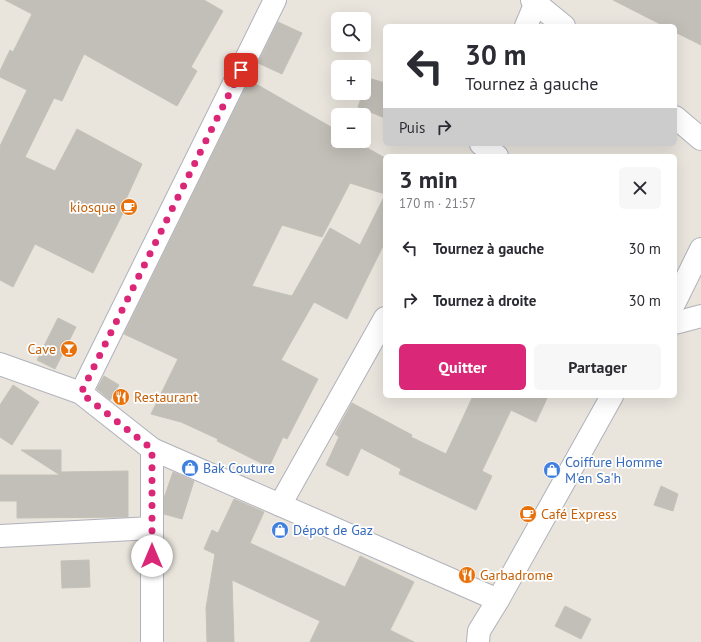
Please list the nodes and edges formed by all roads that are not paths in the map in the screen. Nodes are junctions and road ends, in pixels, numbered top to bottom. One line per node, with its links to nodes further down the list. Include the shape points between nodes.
1 (275, 0): 15 (street)
2 (535, 1): 3 (street); 4 (street)
3 (527, 24)
4 (562, 24)
5 (677, 119): 6 (street)
6 (701, 139)
7 (484, 146): 8 (street)
8 (494, 154)
9 (701, 249): 10 (street)
10 (677, 298)
11 (701, 316): 13 (street)
12 (383, 322): 18 (street)
13 (677, 322)
14 (0, 364): 15 (street)
15 (81, 393): 17 (street)
16 (611, 398): 21 (street)
17 (152, 449): 18 (street); 19 (street)
18 (280, 505): 21 (street)
19 (152, 528): 20 (street); 22 (street)
20 (0, 536)
21 (498, 600): 23 (street, via 479,631)
22 (152, 642)
23 (478, 642)

